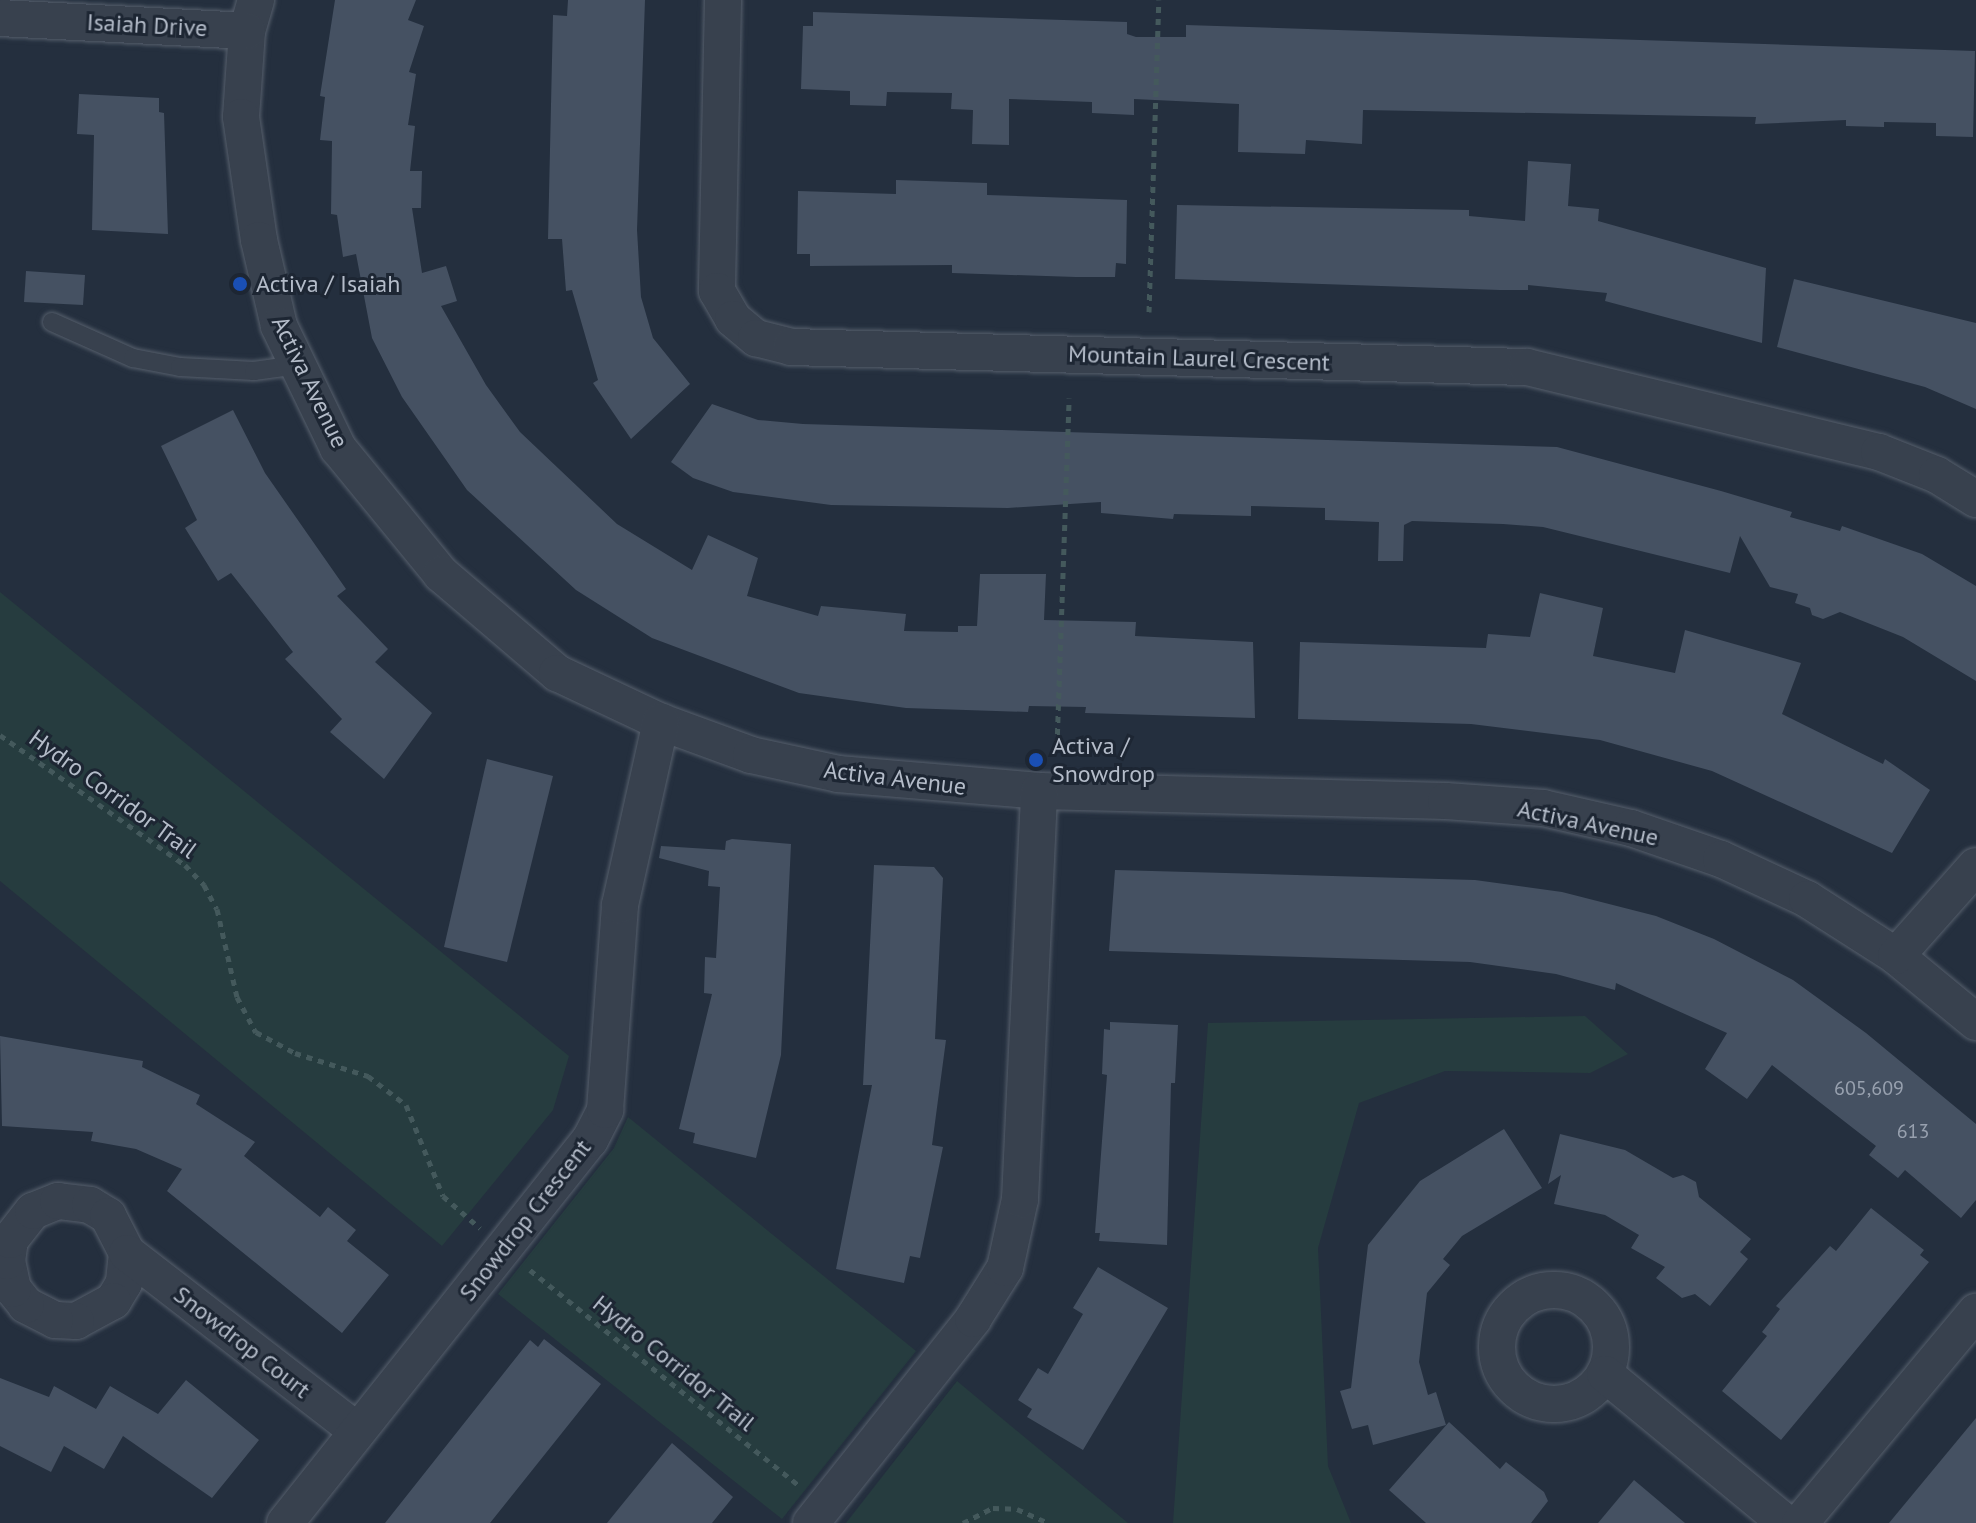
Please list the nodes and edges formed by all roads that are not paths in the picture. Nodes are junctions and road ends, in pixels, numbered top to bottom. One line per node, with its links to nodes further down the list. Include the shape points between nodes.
1 (723, 0): 6 (street, Mountain Laurel Crescent, via 717,291 733,319 756,338 791,347 1527,367 1879,452 1937,475)
2 (251, 15): 3 (street, Isaiah Drive); 5 (street, Activa Avenue, via 241,117 259,240 279,326)
3 (0, 18)
4 (52, 322): 5 (lane, via 133,358 180,367 254,371)
5 (298, 365): 7 (street, Activa Avenue, via 338,448 441,574 557,673)
6 (1976, 499)
7 (661, 722): 8 (street, Activa Avenue, via 751,755 838,774); 15 (street, Snowdrop Crescent, via 620,905 605,1110 581,1152)
8 (1039, 791): 10 (street, Activa Avenue, via 1543,808 1631,828 1721,859 1807,899); 16 (street, via 1020,1199 1005,1268 973,1319)
9 (1976, 866): 10 (street)
10 (1896, 956): 11 (street, Activa Avenue)
11 (1976, 1022)
12 (127, 1253): 15 (street, Snowdrop Court)
13 (1976, 1312): 19 (street)
14 (1605, 1374): 18 (street)
15 (357, 1431): 17 (street, Snowdrop Crescent)
16 (808, 1506)
17 (285, 1523)
18 (1786, 1523)
19 (1800, 1523)

